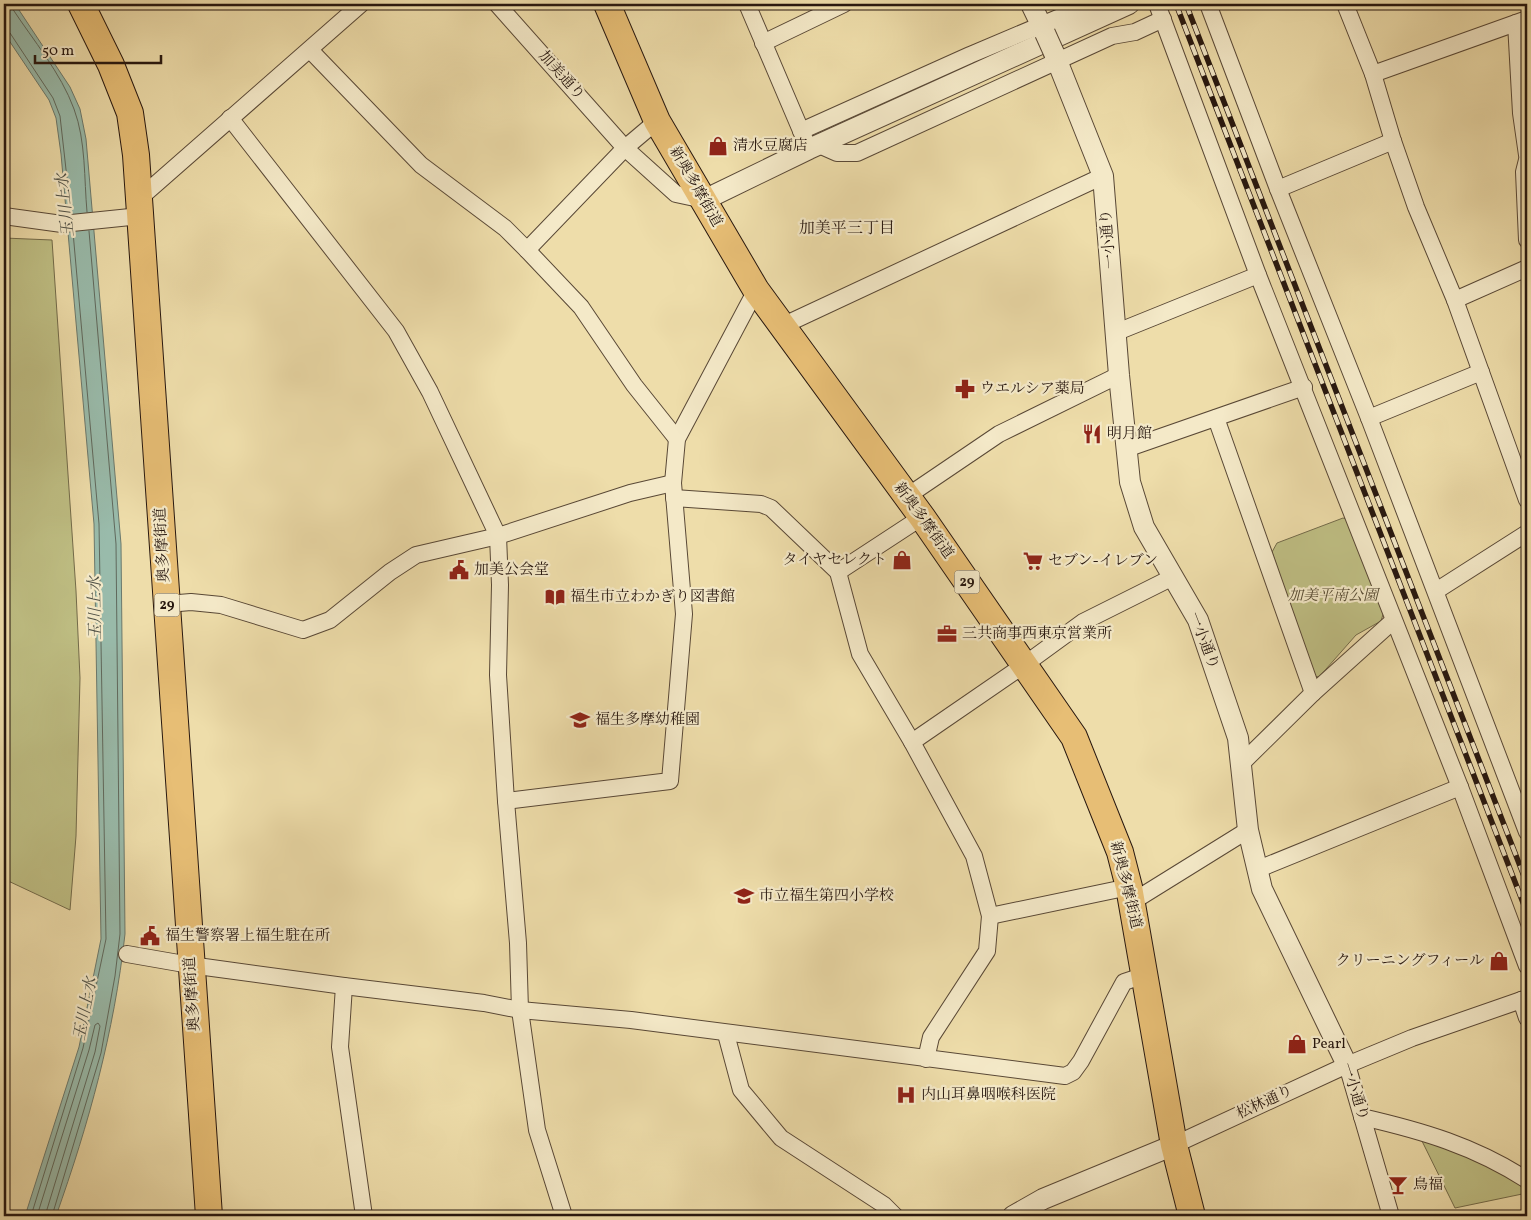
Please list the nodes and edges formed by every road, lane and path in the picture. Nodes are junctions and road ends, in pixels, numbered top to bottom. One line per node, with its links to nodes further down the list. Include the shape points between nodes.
1 (81, 4): 29 (main road, 奥多摩街道 / 29, via 130,113)
2 (361, 4): 16 (street)
3 (497, 4): 23 (street, 加美通り)
4 (608, 4): 20 (main road, 新奥多摩街道 / 29)
5 (746, 4): 15 (street)
6 (844, 4): 15 (street)
7 (1031, 4): 14 (street, 一小通り)
8 (1091, 4): 14 (street)
9 (1129, 4): 21 (street)
10 (1208, 4): 27 (street)
11 (1345, 4): 18 (street)
12 (1160, 11): 17 (street, via 1135,32 1112,36); 34 (street)
13 (1522, 21): 18 (street); 24 (street, via 1521,112)
14 (1043, 29): 17 (street, 一小通り, bridge); 21 (street, via 970,55)
15 (763, 43): 21 (street)
16 (310, 50): 19 (street); 32 (street, via 421,165 505,228)
17 (1056, 57): 21 (street, via 857,153 837,153); 26 (street, 一小通り)
18 (1373, 74): 22 (street)
19 (230, 118): 29 (street); 51 (street, via 396,331 430,392)
20 (657, 121): 23 (street); 28 (main road, 新奥多摩街道 / 29)
21 (816, 141): 28 (street)
22 (1393, 141): 27 (street); 36 (street, via 1416,207)
23 (625, 148): 28 (street, 加美通り, via 676,194); 32 (street)
24 (1527, 155)
25 (1527, 160): 31 (street, via 1524,172)
26 (1103, 176): 37 (street); 38 (street, 一小通り)
27 (1278, 189): 43 (street)
28 (704, 200): 35 (main road, 新奥多摩街道 / 29)
29 (135, 211): 30 (street, via 62,224); 55 (main road, 奥多摩街道 / 29)
30 (4, 216)
31 (1527, 240)
32 (527, 250): 44 (street, via 580,307 634,385)
33 (1527, 268): 36 (street)
34 (1258, 275): 38 (street); 41 (street)
35 (756, 290): 37 (main road, 新奥多摩街道 / 29); 44 (street)
36 (1455, 300): 39 (street)
37 (782, 326): 47 (main road, 新奥多摩街道 / 29)
38 (1117, 332): 40 (street, 一小通り)
39 (1481, 372): 43 (street); 48 (street)
40 (1119, 375): 45 (street, 一小通り); 47 (street, via 999,434)
41 (1304, 387): 42 (street); 56 (street)
42 (1216, 418): 45 (street); 58 (street)
43 (1369, 418): 54 (street)
44 (677, 439): 46 (street)
45 (1126, 449): 53 (street, 一小通り, via 1130,482 1144,527)
46 (673, 491): 51 (street, via 630,493); 52 (street, via 766,506); 62 (street, via 684,614 670,780)
47 (906, 497): 49 (main road, 新奥多摩街道 / 29)
48 (1527, 500)
49 (922, 518): 52 (street); 57 (main road, 新奥多摩街道 / 29)
50 (1527, 533): 54 (street)
51 (498, 536): 55 (street, via 416,555 330,620 303,630 221,604); 62 (street, via 498,675)
52 (838, 572): 59 (street, via 860,654)
53 (1172, 577): 57 (street, via 1082,622); 60 (street, 一小通り, via 1198,620 1238,738)
54 (1436, 592): 64 (street)
55 (167, 604): 69 (main road, 奥多摩街道 / 29)
56 (1393, 621): 58 (street); 61 (street)
57 (1024, 665): 59 (street); 66 (main road, 新奥多摩街道 / 29, via 1074,737 1120,852)
58 (1313, 693): 60 (street)
59 (912, 742): 67 (street, via 974,856)
60 (1242, 763): 63 (street, 一小通り)
61 (1460, 787): 65 (street); 70 (street)
62 (506, 801): 74 (street)
63 (1248, 830): 65 (street, 一小通り); 66 (street)
64 (1527, 832)
65 (1256, 870): 78 (street, 一小通り, via 1262,889)
66 (1130, 895): 67 (street); 71 (main road, 新奥多摩街道 / 29)
67 (990, 916): 77 (street, via 987,951 931,1037)
68 (127, 954): 69 (street)
69 (190, 965): 72 (street); 82 (main road, 奥多摩街道 / 29)
70 (1527, 966)
71 (1145, 975): 77 (street, via 1124,982 1081,1062 1065,1076); 80 (main road, 新奥多摩街道 / 29)
72 (344, 986): 74 (street); 83 (street, via 340,1047)
73 (1524, 999): 75 (street); 78 (street, 松林通り, via 1412,1038)
74 (520, 1010): 76 (street, via 631,1020); 84 (street, via 537,1130)
75 (1527, 1018)
76 (726, 1034): 77 (street); 85 (street, via 740,1090 781,1138 884,1205)
77 (926, 1059)
78 (1347, 1065): 79 (street, 一小通り); 80 (street, 松林通り)
79 (1362, 1117): 81 (street, via 1447,1139); 88 (street, 一小通り)
80 (1174, 1145): 86 (street, 松林通り, via 1043,1199); 87 (main road, 新奥多摩街道 / 29)
81 (1527, 1180)
82 (209, 1216)
83 (364, 1216)
84 (564, 1216)
85 (895, 1216)
86 (1013, 1216)
87 (1192, 1216)
88 (1391, 1216)

